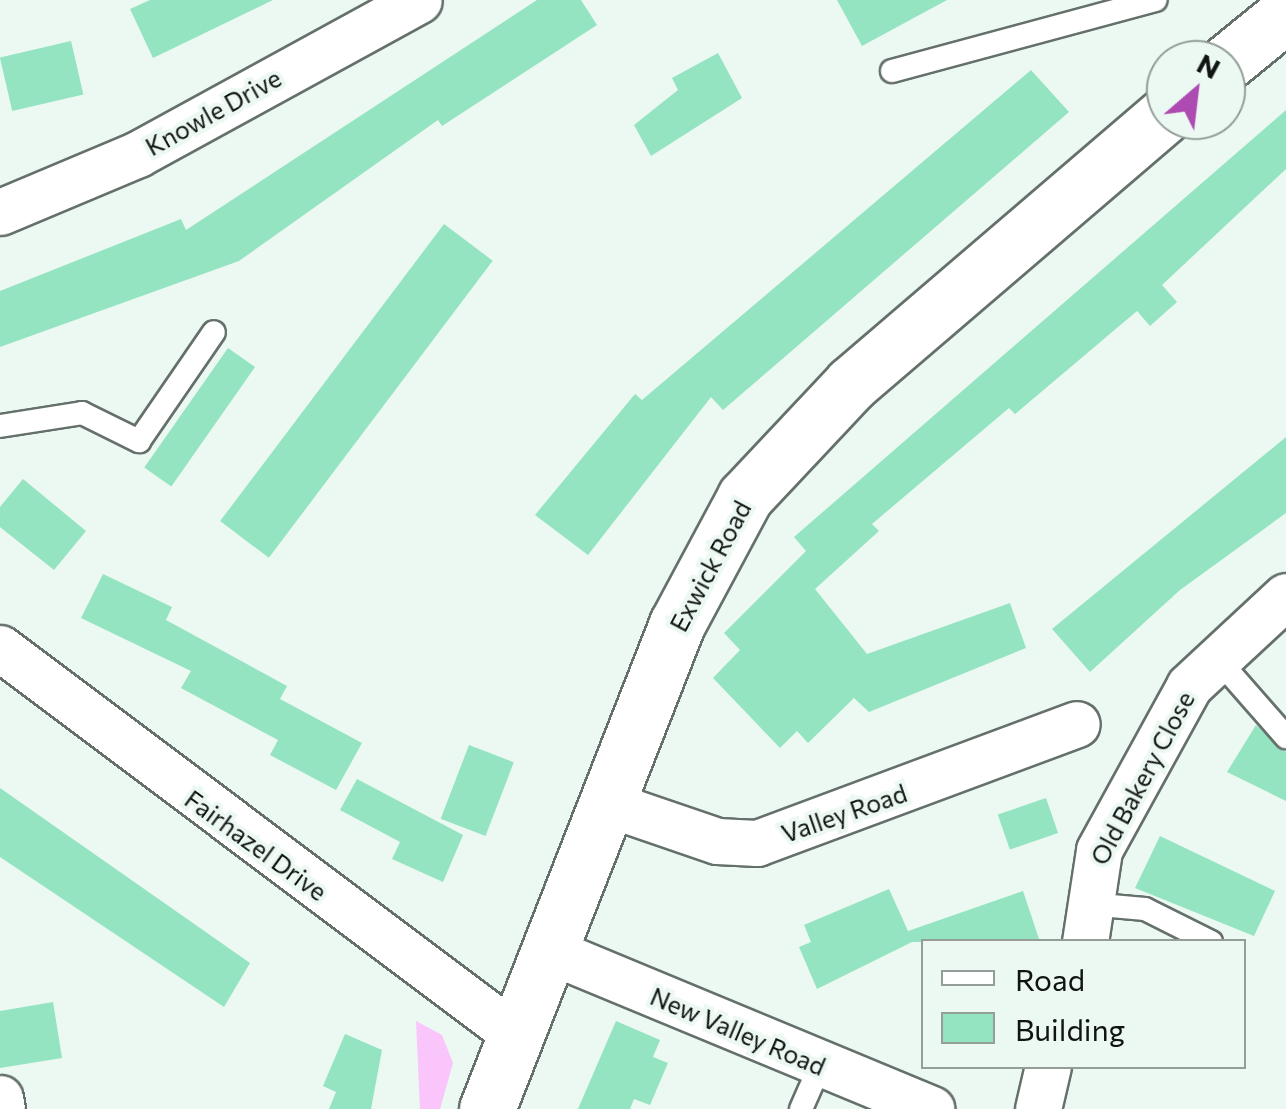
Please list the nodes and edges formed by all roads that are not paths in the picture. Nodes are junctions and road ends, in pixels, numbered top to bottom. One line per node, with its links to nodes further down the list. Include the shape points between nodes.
1 (419, 0): 8 (street, Knowle Drive, via 138,154)
2 (1156, 0): 3 (lane)
3 (1078, 11): 6 (lane)
4 (1286, 14): 5 (street)
5 (1246, 47)
6 (892, 71)
7 (1146, 131): 16 (street, Exwick Road, via 851,384 756,483 677,624)
8 (0, 212)
9 (214, 332): 10 (lane, via 139,441 82,413)
10 (0, 426)
11 (1286, 596): 13 (street, Old Bakery Close)
12 (0, 648): 20 (street, Fairhazel Drive)
13 (1215, 656): 15 (lane); 17 (street, Old Bakery Close, via 1189,686 1098,850)
14 (1077, 724): 16 (street, Valley Road, via 757,843 718,841)
15 (1286, 738)
16 (606, 803): 19 (street, Exwick Road)
17 (1087, 923): 18 (lane, via 1145,909)
18 (1205, 939)
19 (548, 950): 20 (street, Exwick Road); 21 (street, New Valley Road)
20 (517, 1036): 25 (street, Exwick Road)
21 (820, 1066): 26 (lane); 27 (street, New Valley Road)
22 (1047, 1069): 28 (street)
23 (0, 1098): 24 (street)
24 (2, 1109)
25 (486, 1109)
26 (801, 1109)
27 (930, 1109)
28 (1038, 1109)

